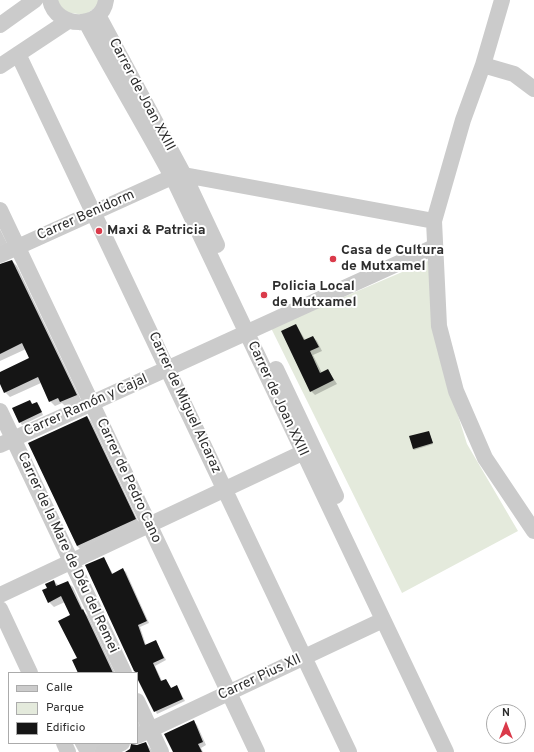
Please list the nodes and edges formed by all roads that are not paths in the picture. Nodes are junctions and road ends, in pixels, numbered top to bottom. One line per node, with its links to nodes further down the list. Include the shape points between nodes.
1 (34, 0): 6 (street)
2 (50, 0): 5 (street, via 57,14)
3 (502, 0): 8 (street)
4 (102, 8): 5 (street); 11 (street, Carrer de Joan XXIII)
5 (68, 21): 7 (street)
6 (0, 25)
7 (18, 54): 9 (street); 13 (street, Carrer de Miguel Alcaraz)
8 (483, 65): 10 (street, via 514,74); 14 (street, via 463,120)
9 (0, 66)
10 (534, 89)
11 (177, 179): 13 (street, Carrer Benidorm); 14 (street); 18 (street, Carrer de Joan XXIII)
12 (0, 210): 15 (street, Carrer de Pedro Cano)
13 (94, 213): 15 (street, Carrer Benidorm); 19 (street, Carrer de Miguel Alcaraz)
14 (434, 221): 16 (street)
15 (18, 247): 17 (street, Carrer Benidorm); 20 (street, Carrer de Pedro Cano)
16 (434, 247): 18 (street, Carrer Ramón y Cajal); 26 (street, via 439,326 456,391 485,458)
17 (0, 255)
18 (252, 330): 19 (street, Carrer Ramón y Cajal); 23 (street, Carrer de Joan XXIII); 30 (street, Carrer de Joan XXIII, via 381,592)
19 (168, 369): 20 (street, Carrer Ramón y Cajal); 24 (street, Carrer de Miguel Alcaraz)
20 (92, 403): 22 (street, Carrer Ramón y Cajal); 25 (street, Carrer de Pedro Cano)
21 (0, 411): 22 (street, Carrer de la Mare de Déu del Remei)
22 (7, 442): 27 (street, Carrer de la Mare de Déu del Remei)
23 (302, 453): 24 (street); 30 (street, Carrer de Joan XXIII)
24 (225, 489): 25 (street); 31 (street, Carrer de Miguel Alcaraz)
25 (149, 525): 27 (street); 34 (street, Carrer de Pedro Cano)
26 (534, 531)
27 (71, 561): 28 (street); 33 (street, Carrer de la Mare de Déu del Remei)
28 (0, 595)
29 (0, 609): 32 (street)
30 (383, 620): 31 (street, Carrer Pius XII); 42 (street, Carrer de Joan XXIII)
31 (304, 657): 34 (street, Carrer Pius XII); 41 (street, Carrer de Miguel Alcaraz)
32 (30, 672)
33 (124, 672)
34 (228, 693): 36 (street, Carrer Pius XII); 40 (street, Carrer de Pedro Cano)
35 (138, 706): 36 (street)
36 (144, 733): 39 (street)
37 (120, 744): 38 (street)
38 (103, 752)
39 (161, 752)
40 (257, 752)
41 (349, 752)
42 (446, 752)

